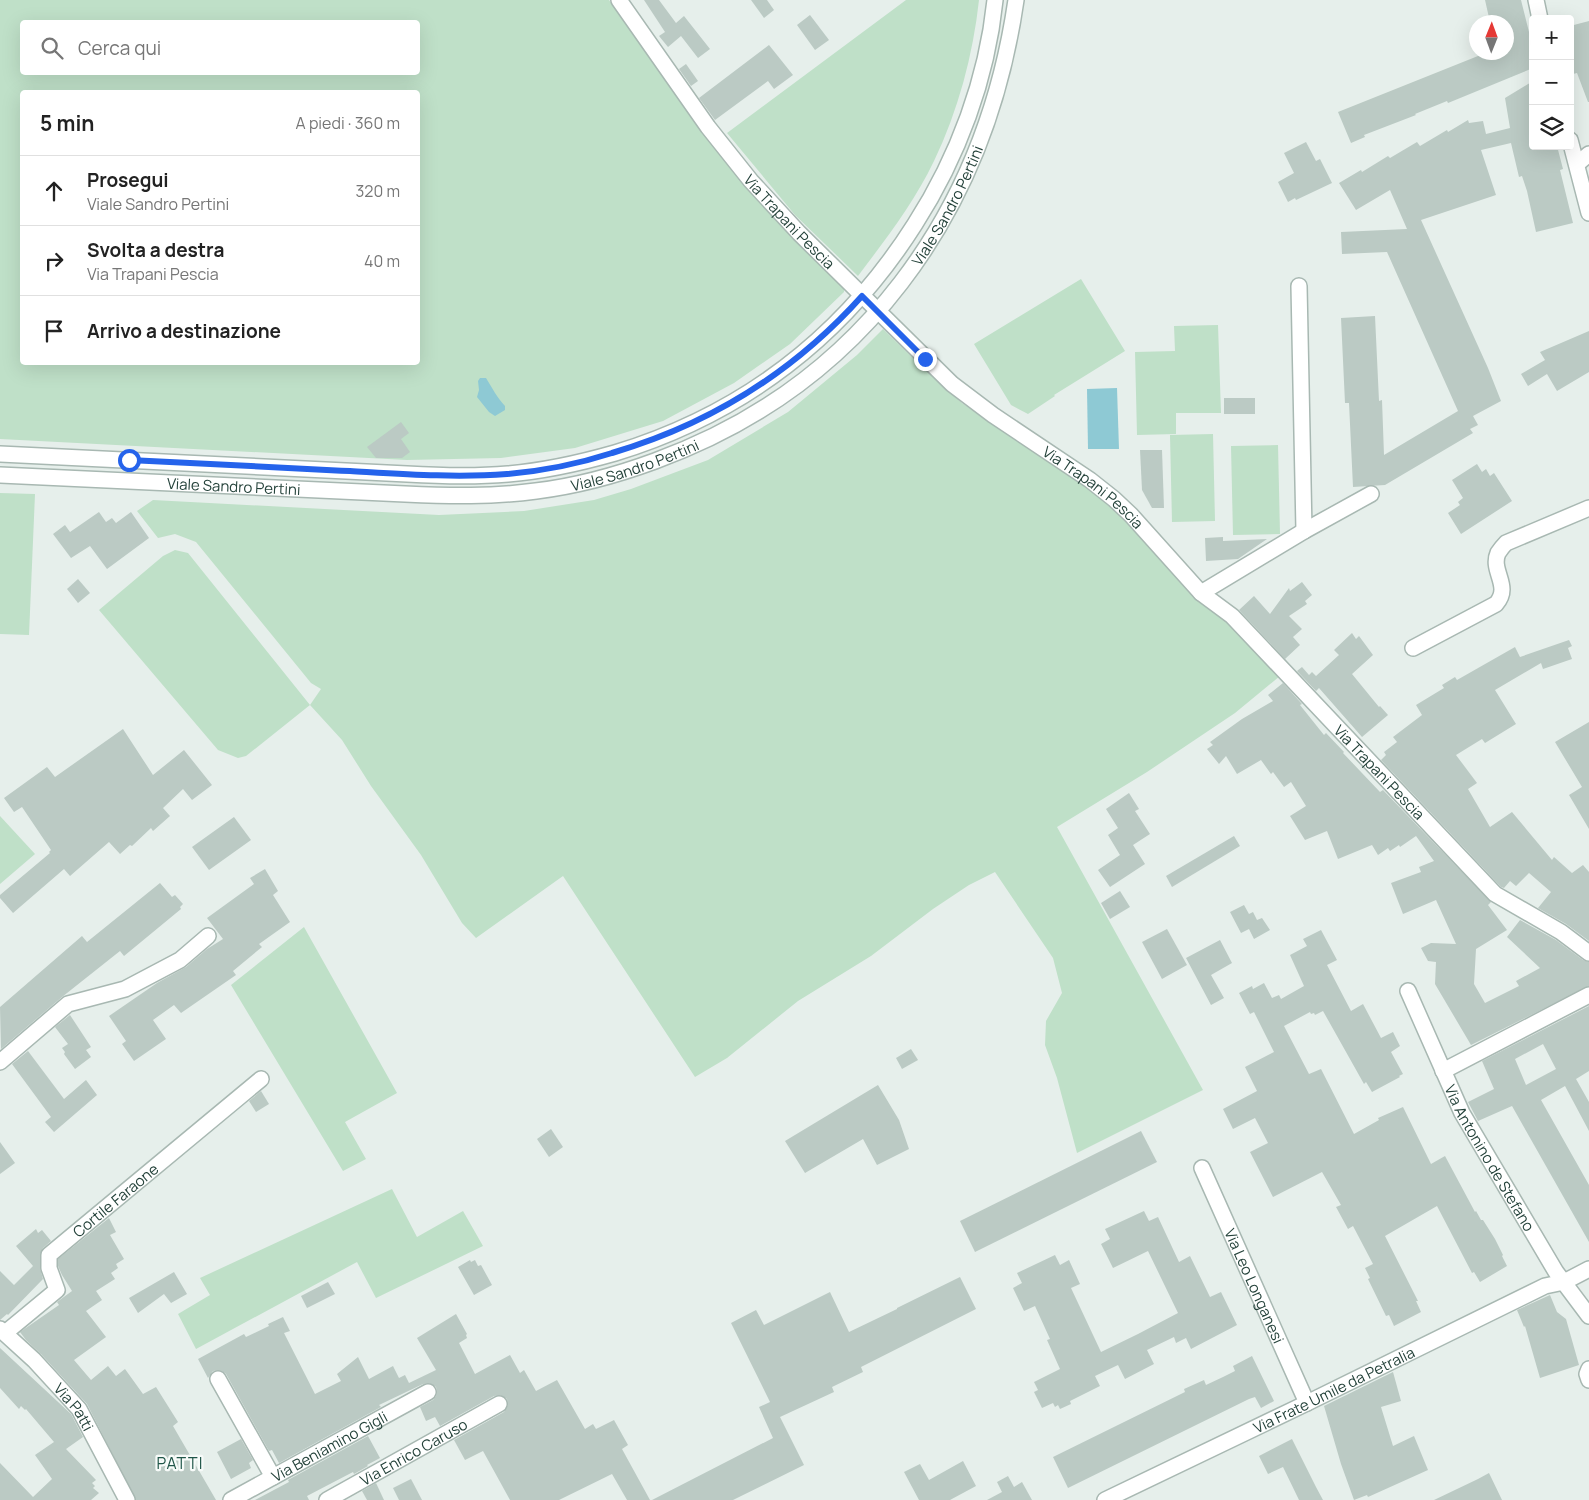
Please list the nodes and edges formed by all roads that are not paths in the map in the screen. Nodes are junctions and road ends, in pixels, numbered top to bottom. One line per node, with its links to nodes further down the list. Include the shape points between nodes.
1 (619, 0): 11 (street, Via Trapani Pescia, via 708,127 751,181)
2 (995, 0): 11 (street, Viale Sandro Pertini, via 977,87 948,166 904,242)
3 (1016, 0): 12 (street, Viale Sandro Pertini, via 1010,41 980,144 922,253)
4 (1536, 0): 5 (street)
5 (1539, 15)
6 (1573, 150): 8 (street)
7 (1589, 154): 8 (street)
8 (1577, 164): 9 (street)
9 (1589, 213)
10 (1300, 286): 17 (street)
11 (862, 296): 12 (street, Via Trapani Pescia); 13 (street, Viale Sandro Pertini, via 834,326 764,384 683,428 627,449 570,465 509,474 448,476)
12 (878, 311): 14 (street, Viale Sandro Pertini, via 811,375 734,426 638,467 563,486 503,494 447,496); 18 (street, Via Trapani Pescia, via 952,384 1114,499)
13 (0, 454)
14 (0, 475)
15 (1371, 494): 17 (street)
16 (1589, 508): 19 (street, via 1506,543 1497,559 1502,588 1500,600)
17 (1304, 531): 18 (street)
18 (1201, 593): 21 (street, Via Trapani Pescia, via 1232,616 1494,894 1561,932)
19 (1413, 648)
20 (208, 936): 24 (street, via 180,960 125,989 68,1004)
21 (1589, 953)
22 (1408, 991): 25 (street, Via Antonino de Stefano)
23 (1589, 995): 25 (street)
24 (0, 1062)
25 (1443, 1071): 29 (street, Via Antonino de Stefano, via 1462,1113)
26 (261, 1078): 31 (street, Cortile Faraone, via 49,1255 49,1268 57,1290)
27 (1202, 1168): 36 (street, Via Leo Longanesi)
28 (1589, 1269): 29 (street, Via Frate Umile da Petralia)
29 (1564, 1282): 30 (street, Via Antonino de Stefano); 36 (street, Via Frate Umile da Petralia, via 1545,1286)
30 (1589, 1316)
31 (2, 1331): 39 (street, Via Patti, via 34,1360 78,1409)
32 (1589, 1369): 34 (street)
33 (218, 1379): 38 (street)
34 (1589, 1380)
35 (428, 1392): 38 (street, Via Beniamino Gigli)
36 (1307, 1403): 42 (street, Via Frate Umile da Petralia)
37 (499, 1404): 41 (street, Via Enrico Caruso)
38 (272, 1478): 40 (street, Via Beniamino Gigli)
39 (127, 1500)
40 (231, 1500)
41 (327, 1500)
42 (1105, 1500)

